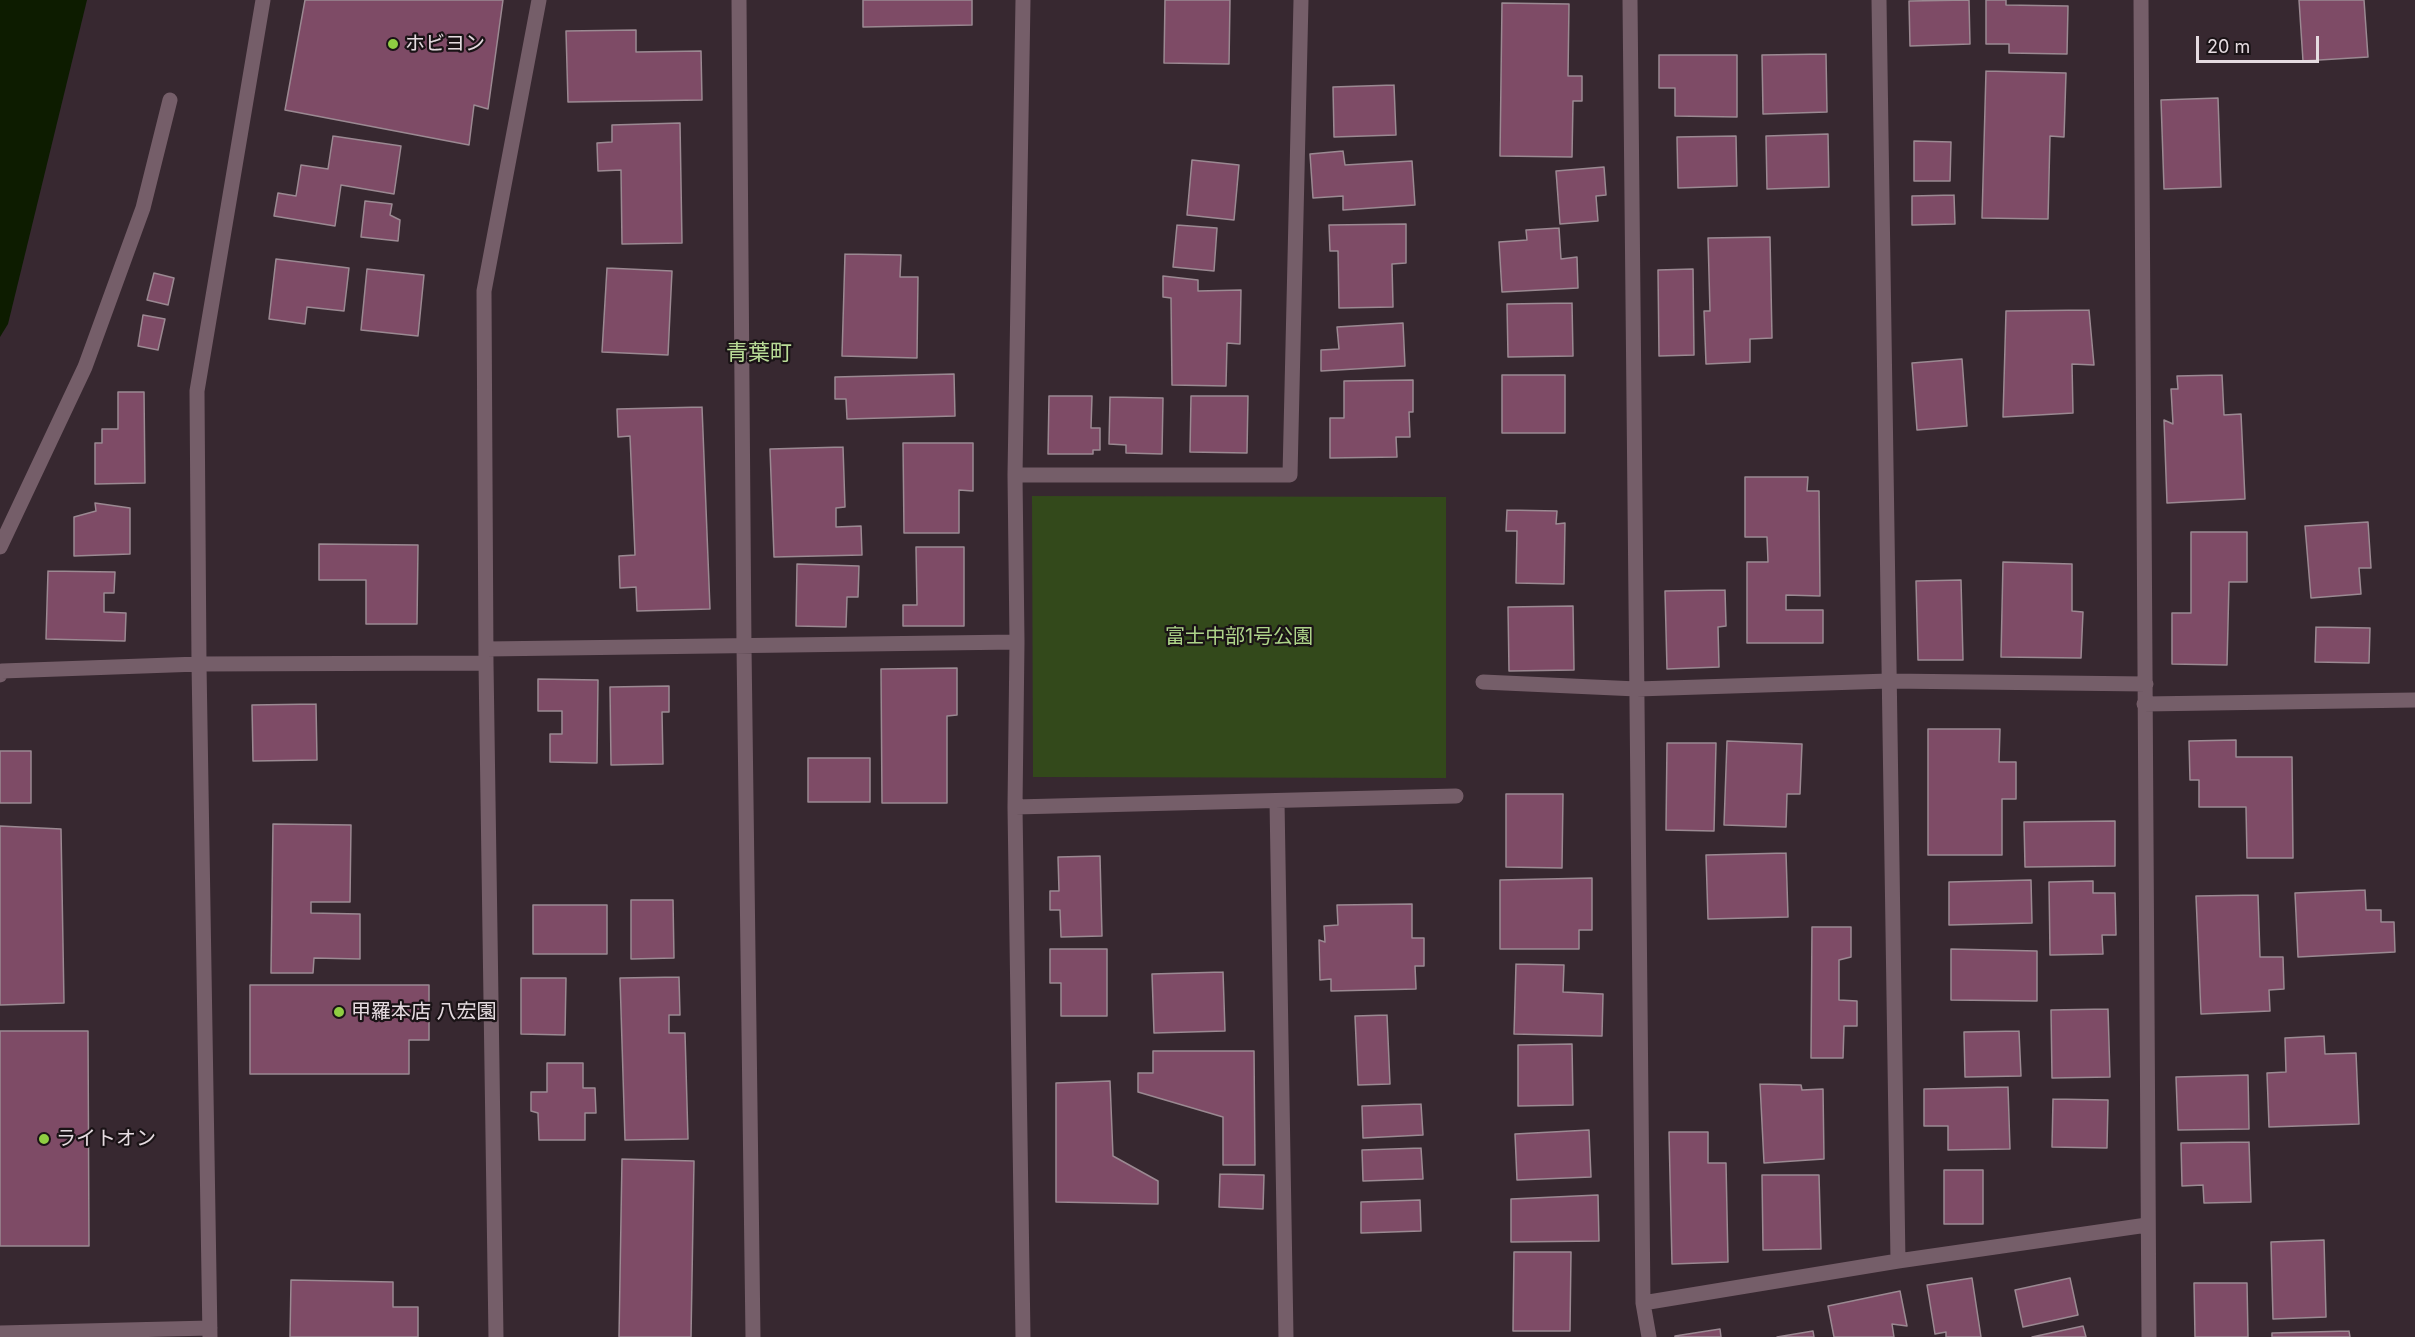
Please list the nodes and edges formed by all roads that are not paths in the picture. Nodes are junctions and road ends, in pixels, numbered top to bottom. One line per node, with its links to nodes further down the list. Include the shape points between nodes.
1 (263, 0): 15 (street, via 197,391)
2 (539, 0): 14 (street, via 484,291)
3 (739, 0): 13 (street)
4 (1023, 0): 10 (street)
5 (1301, 0): 10 (street, via 1290,475)
6 (1630, 0): 20 (street)
7 (1880, 0): 17 (street)
8 (2141, 0): 19 (street)
9 (170, 100): 11 (street, via 143,208 85,367)
10 (1015, 476): 12 (street)
11 (0, 547)
12 (1017, 642): 13 (street); 25 (street)
13 (744, 646): 14 (street); 32 (street)
14 (486, 656): 15 (street); 31 (street)
15 (199, 664): 16 (street, via 2,671); 29 (street)
16 (0, 675)
17 (1889, 681): 19 (street); 20 (street); 27 (street)
18 (1483, 682): 20 (street)
19 (2146, 684): 22 (street)
20 (1637, 689): 28 (street)
21 (2415, 700): 22 (street)
22 (2145, 704): 26 (street)
23 (1456, 796): 24 (street)
24 (1277, 801): 25 (street); 34 (street)
25 (1015, 807): 33 (street)
26 (2147, 1225): 27 (street); 36 (street)
27 (1898, 1261): 28 (street)
28 (1642, 1303): 35 (street)
29 (210, 1332): 30 (street)
30 (0, 1333)
31 (496, 1337)
32 (753, 1337)
33 (1023, 1337)
34 (1286, 1337)
35 (1649, 1337)
36 (2149, 1337)

